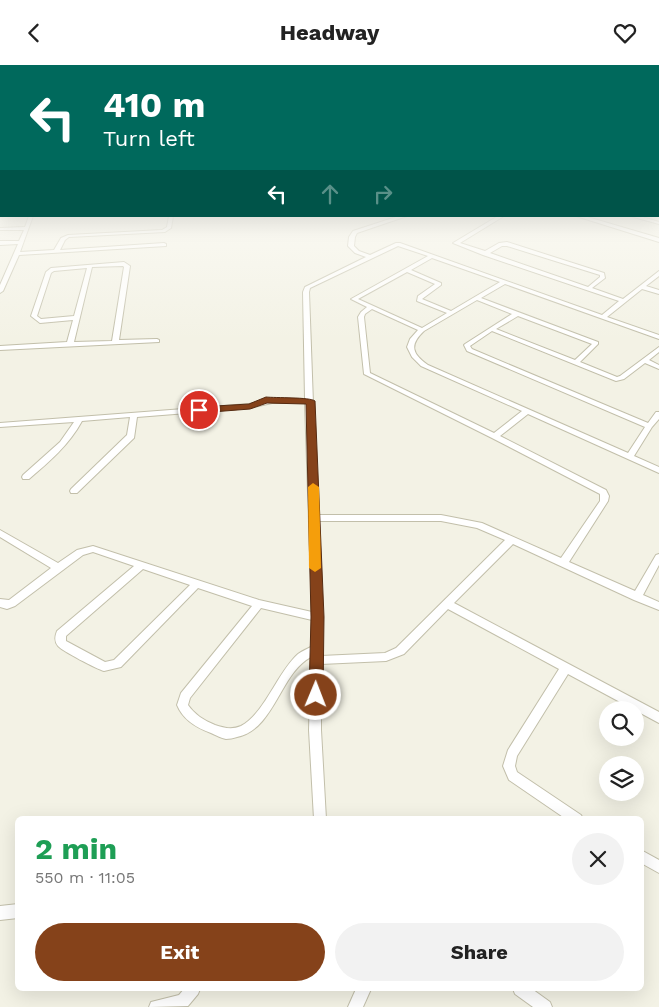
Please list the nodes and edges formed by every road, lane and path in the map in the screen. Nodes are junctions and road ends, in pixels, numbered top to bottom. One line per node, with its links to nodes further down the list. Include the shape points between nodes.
1 (56, 252): 8 (street)
2 (356, 252): 11 (street)
3 (381, 252): 11 (street)
4 (421, 252): 10 (street)
5 (479, 252): 9 (street)
6 (488, 252): 9 (street)
7 (532, 252): 19 (street, via 602,274)
8 (17, 254): 16 (street)
9 (485, 254): 19 (street)
10 (432, 256): 13 (street); 17 (street)
11 (370, 257): 40 (street, via 310,285 306,291)
12 (90, 266): 28 (street); 28 (street, via 57,267 49,272 34,316 40,321); 33 (street, via 127,266)
13 (406, 270): 24 (street, via 354,299); 25 (street, via 438,284 419,300)
14 (659, 273): 18 (street)
15 (0, 275): 16 (street)
16 (7, 275): 20 (street)
17 (504, 282): 22 (street); 27 (street)
18 (642, 287): 21 (street); 23 (street)
19 (588, 289): 23 (street)
20 (0, 291)
21 (659, 292)
22 (476, 298): 25 (street); 26 (street)
23 (624, 301): 27 (street)
24 (370, 308): 30 (street); 47 (street, via 361,317 367,374)
25 (452, 313): 30 (street)
26 (518, 313): 29 (street); 38 (street, via 596,343)
27 (603, 317): 31 (street)
28 (77, 318): 34 (street)
29 (491, 329): 38 (street); 46 (street, via 467,345 469,350)
30 (422, 330): 41 (street, via 411,341 417,360)
31 (659, 337)
32 (158, 341): 33 (street)
33 (116, 343): 34 (street)
34 (70, 344): 35 (street)
35 (0, 348)
36 (659, 349): 37 (street)
37 (646, 361): 38 (street, via 616,379); 39 (street)
38 (576, 363)
39 (659, 367)
40 (310, 401): 43 (street, via 266,400 250,406); 52 (street)
41 (527, 411): 47 (street); 48 (street)
42 (659, 414): 46 (street)
43 (134, 415): 44 (street); 51 (street, via 131,436)
44 (79, 419): 45 (street); 50 (street, via 56,451)
45 (0, 425)
46 (649, 426): 48 (street)
47 (495, 436): 56 (street, via 603,492 604,501)
48 (630, 457): 49 (street)
49 (659, 470)
50 (26, 477)
51 (74, 491)
52 (314, 518): 54 (street, via 460,520); 65 (street)
53 (0, 533): 58 (street)
54 (512, 540): 56 (street); 63 (street)
55 (659, 557): 60 (street)
56 (563, 563): 60 (street)
57 (140, 566): 58 (street, via 93,549 80,552); 59 (street); 59 (street, via 61,634 62,644 104,667 111,667)
58 (58, 567): 61 (street, via 12,603)
59 (197, 583): 62 (street)
60 (637, 597): 64 (street)
61 (0, 603)
62 (259, 604): 65 (street); 66 (street, via 185,696 182,705 188,714 220,734 231,736 244,731 308,651)
63 (448, 604): 66 (street, via 400,651 386,657); 67 (street)
64 (659, 606)
65 (318, 617): 66 (street)
66 (317, 655): 69 (street, via 315,730)
67 (565, 669): 68 (street); 70 (street, via 512,754 510,767 513,776)
68 (659, 718)
69 (320, 816)
70 (573, 816)
71 (644, 858): 72 (street)
72 (659, 867)
73 (15, 911): 74 (street)
74 (0, 913)
75 (190, 991): 79 (street, via 183,1001)
76 (363, 991): 78 (street)
77 (523, 991): 80 (street)
78 (358, 1006)
79 (156, 1007)
80 (545, 1007)

